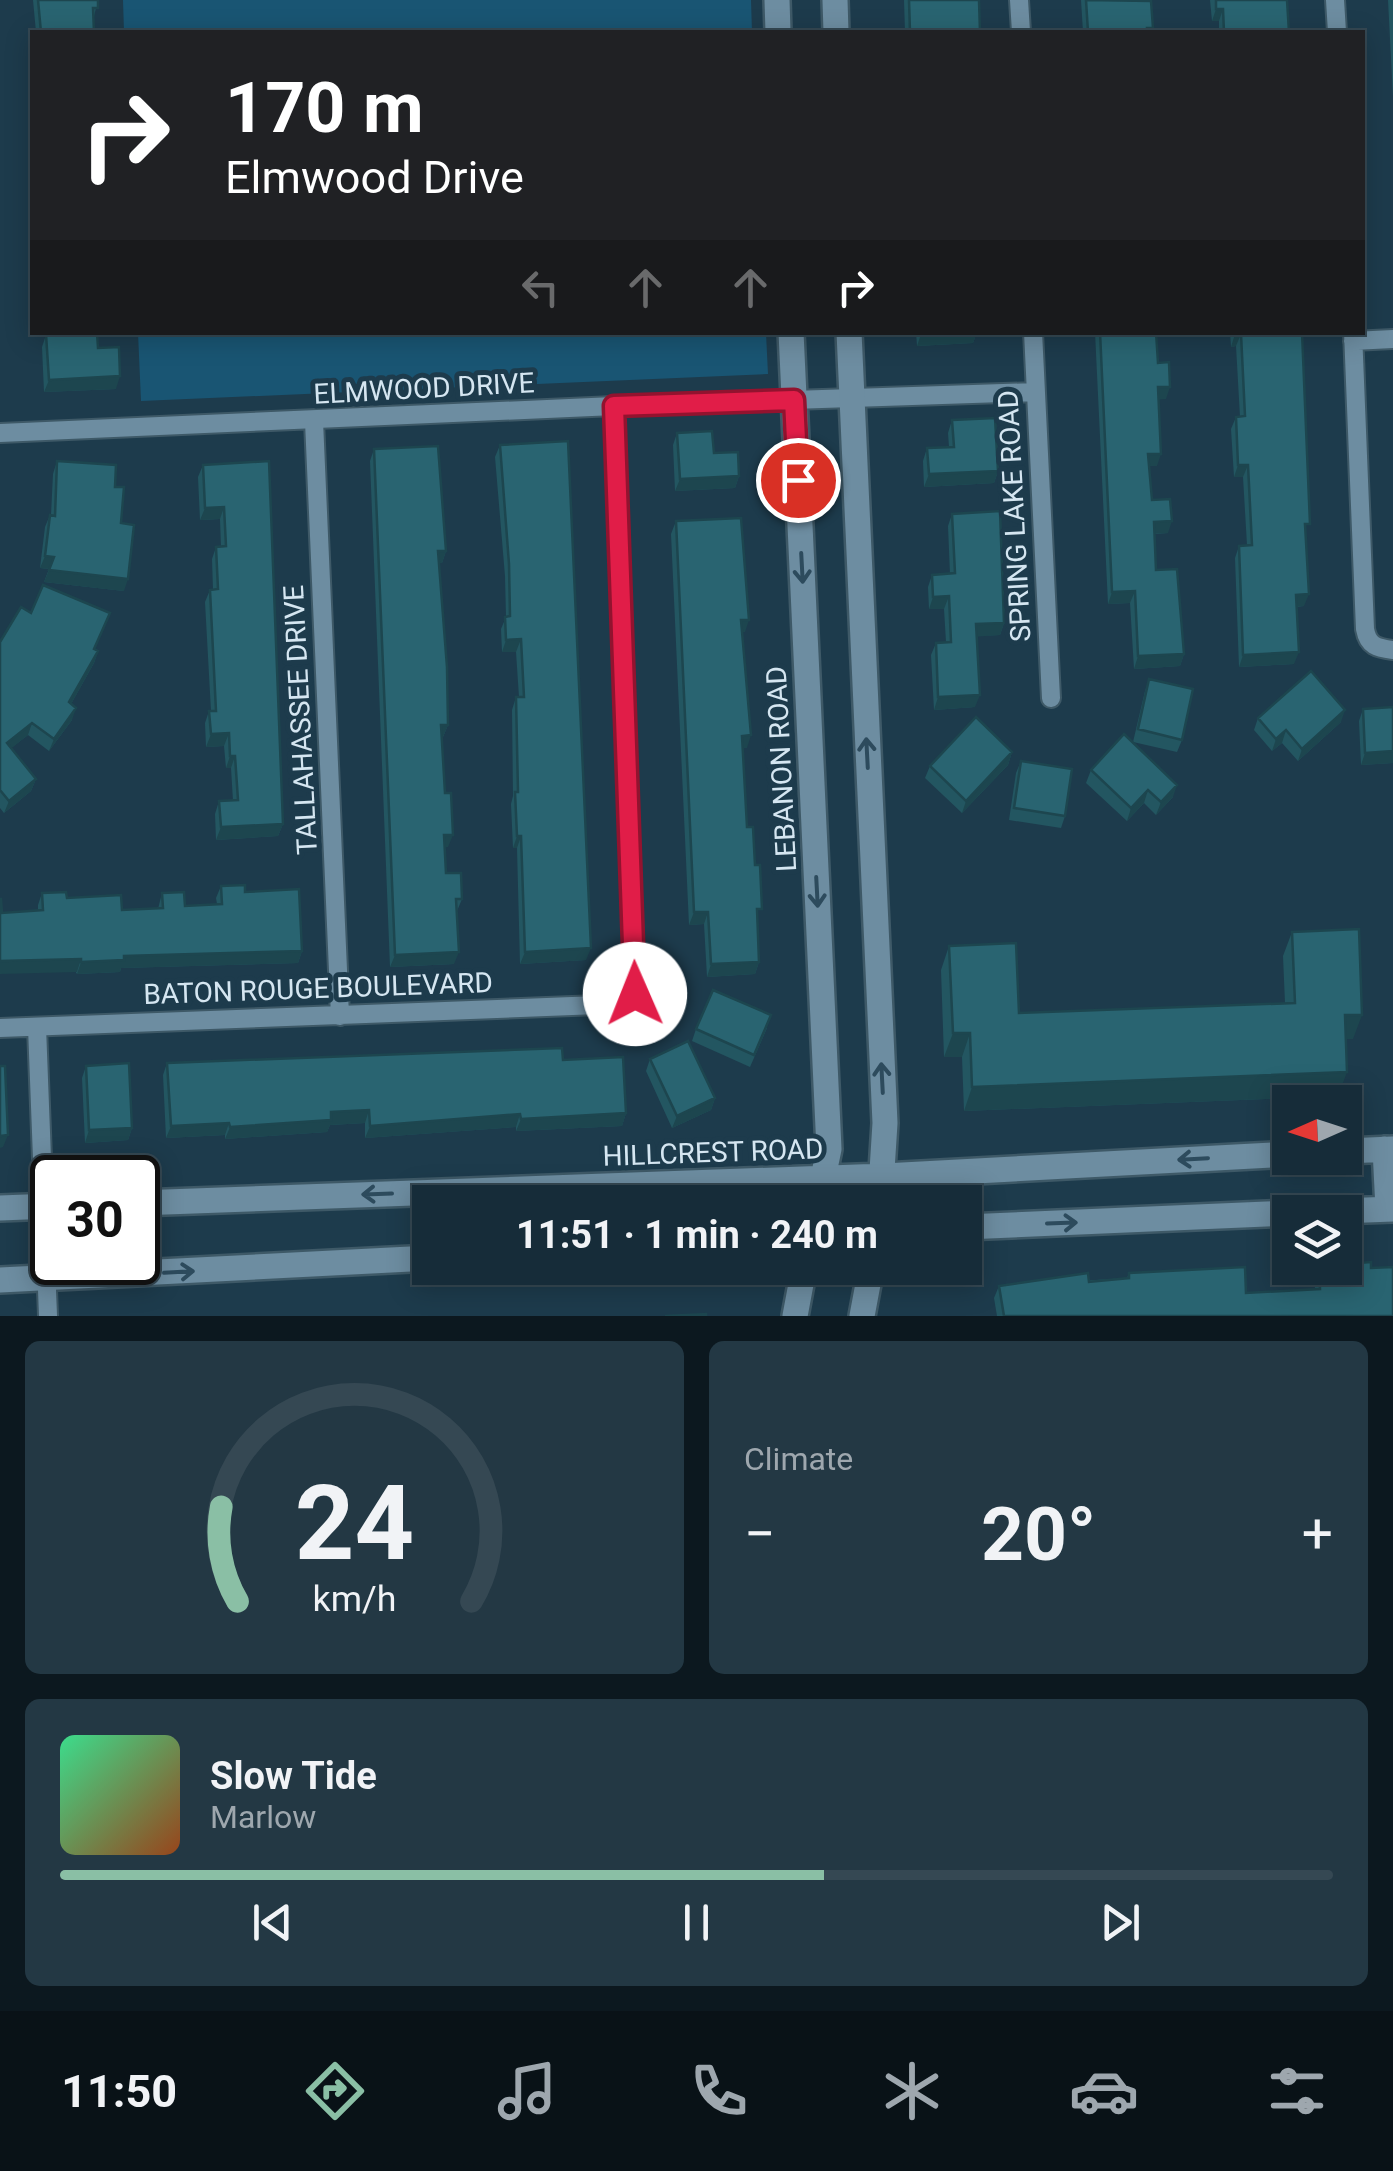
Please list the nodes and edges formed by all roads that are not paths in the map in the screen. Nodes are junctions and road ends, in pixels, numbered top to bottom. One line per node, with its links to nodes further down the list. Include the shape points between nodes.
1 (777, 0): 5 (main road)
2 (835, 0): 6 (main road)
3 (1019, 0): 7 (street)
4 (1335, 0): 8 (street)
5 (778, 30)
6 (836, 30)
7 (1020, 30)
8 (1337, 30)
9 (791, 335): 16 (main road, LEBANON ROAD)
10 (848, 335): 15 (main road)
11 (1033, 335): 14 (street, SPRING LAKE ROAD)
12 (1353, 337): 13 (street); 20 (street, via 1367,641)
13 (1393, 339)
14 (1035, 392): 15 (street, ELMWOOD DRIVE); 21 (street, SPRING LAKE ROAD)
15 (851, 398): 16 (street, ELMWOOD DRIVE); 29 (main road, one-way to 15)
16 (794, 400): 17 (street, ELMWOOD DRIVE); 30 (main road, LEBANON ROAD, one-way to 30, via 828,1150)
17 (614, 406): 18 (street, ELMWOOD DRIVE); 22 (street, BATON ROUGE BOULEVARD, via 635,994 618,1004)
18 (314, 421): 19 (street, ELMWOOD DRIVE); 22 (street, TALLAHASSEE DRIVE)
19 (0, 433)
20 (1393, 650)
21 (1051, 698)
22 (340, 1016): 23 (street, BATON ROUGE BOULEVARD)
23 (38, 1026): 24 (street, BATON ROUGE BOULEVARD); 27 (street)
24 (0, 1028)
25 (1389, 1149): 26 (main road); 37 (main road)
26 (1362, 1150)
27 (45, 1155)
28 (1272, 1155): 29 (main road, HILLCREST ROAD, one-way to 29)
29 (884, 1176): 31 (main road, HILLCREST ROAD); 32 (main road)
30 (822, 1185)
31 (844, 1185)
32 (883, 1185)
33 (412, 1198): 34 (main road, HILLCREST ROAD, one-way to 34)
34 (160, 1203)
35 (30, 1207): 36 (main road)
36 (0, 1208)
37 (1390, 1209): 38 (main road)
38 (1362, 1210)
39 (1272, 1215): 40 (main road, one-way to 39)
40 (982, 1226)
41 (412, 1259): 42 (main road, one-way to 41)
42 (160, 1272)
43 (30, 1279): 44 (main road)
44 (0, 1280)
45 (47, 1285): 48 (street)
46 (800, 1285): 49 (main road)
47 (868, 1285): 50 (main road)
48 (48, 1316)
49 (794, 1316)
50 (862, 1316)

